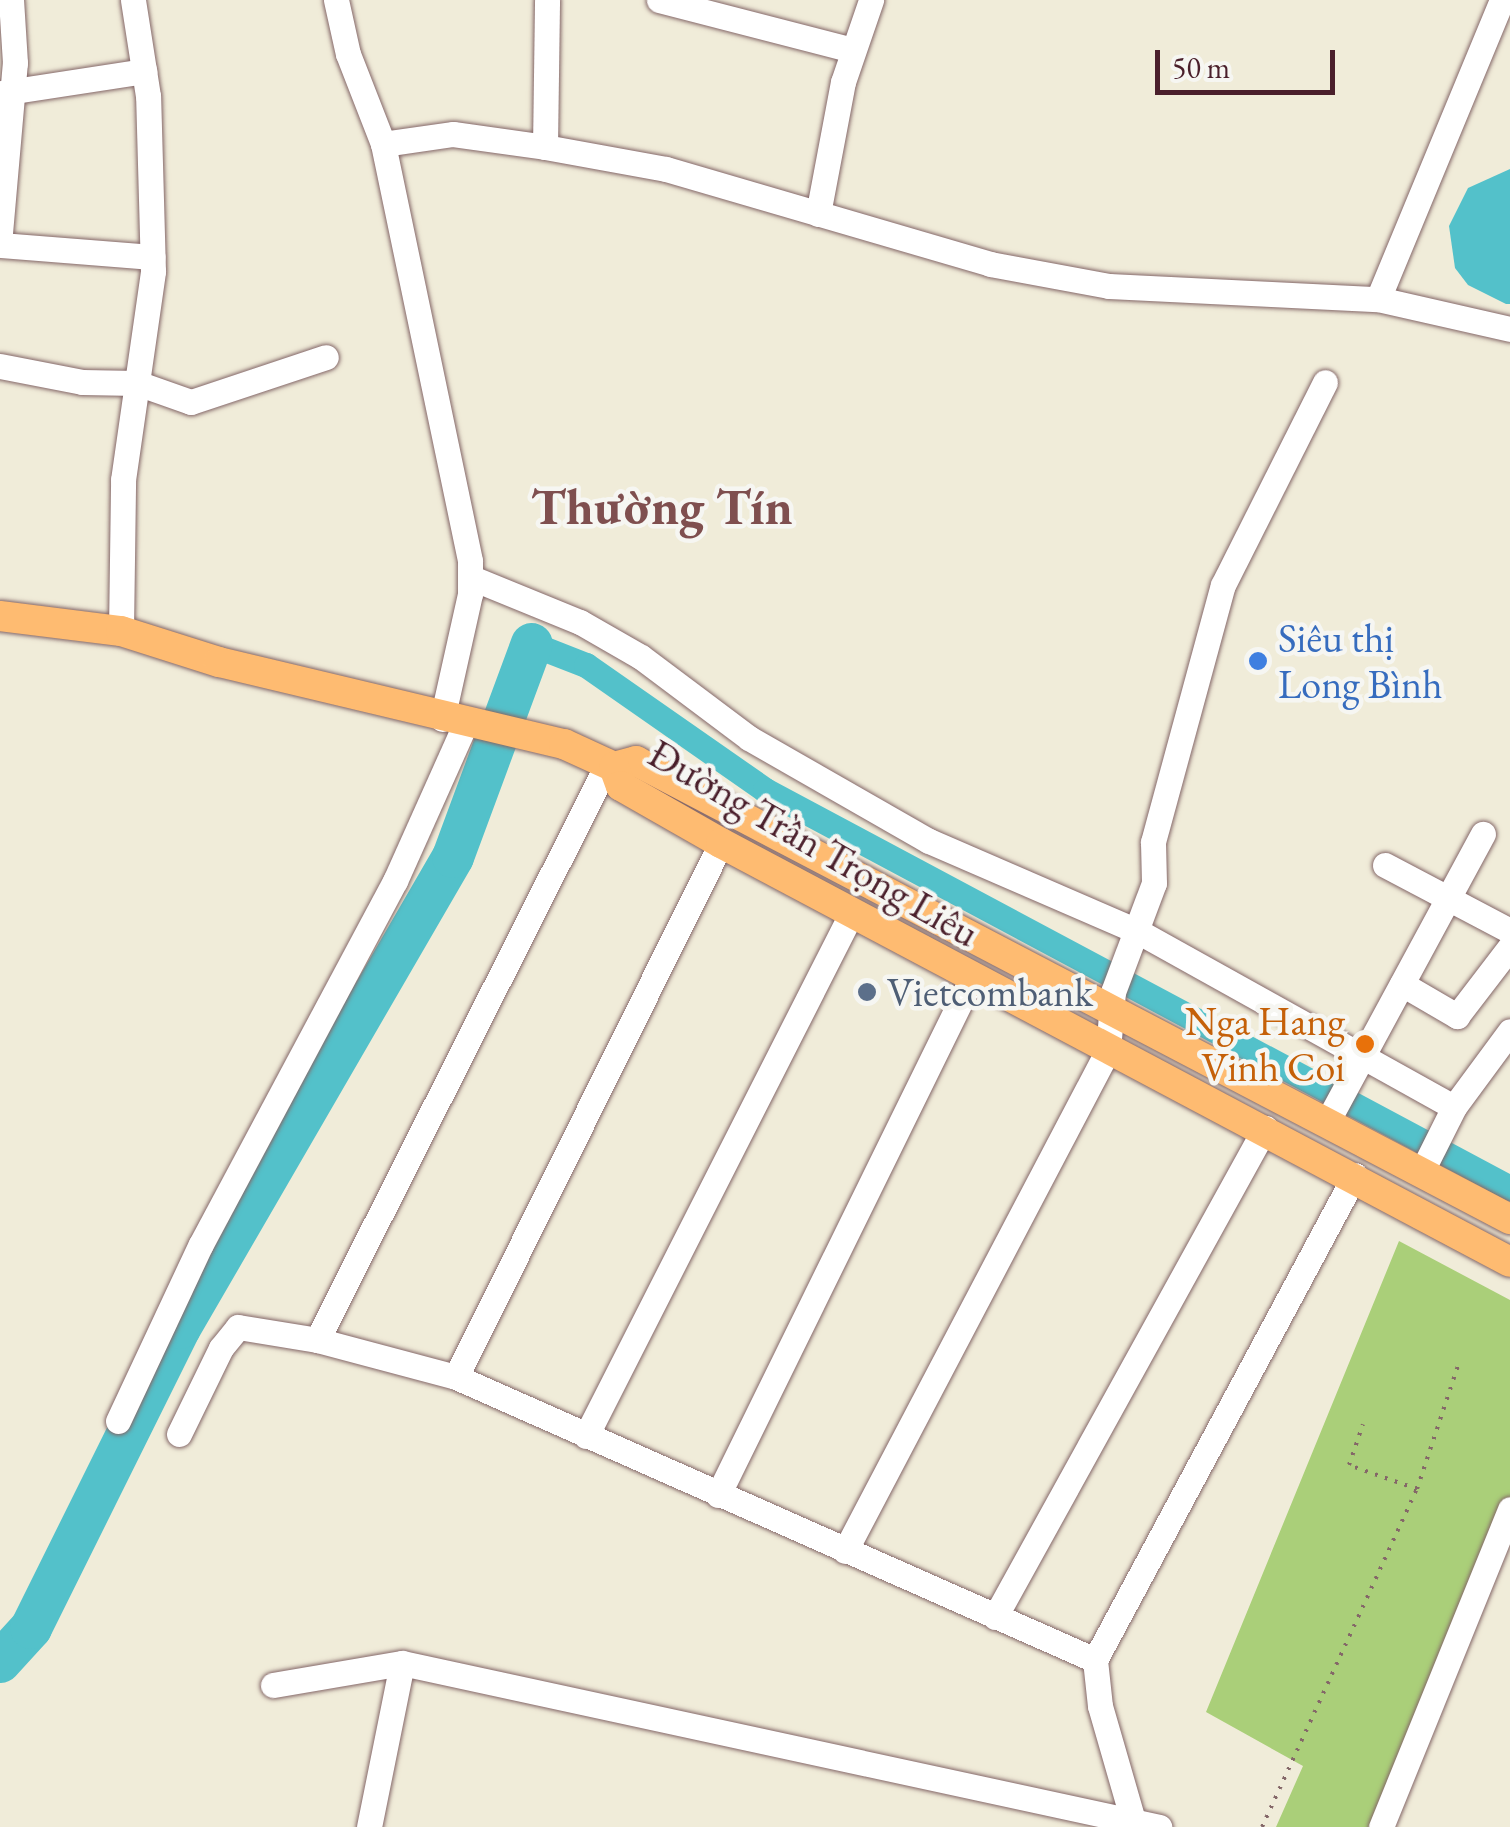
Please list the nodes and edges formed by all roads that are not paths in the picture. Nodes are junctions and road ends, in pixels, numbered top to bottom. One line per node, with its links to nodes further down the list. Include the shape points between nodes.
1 (12, 0): 10 (street)
2 (133, 0): 9 (street)
3 (336, 0): 11 (street, via 348,54)
4 (547, 0): 12 (street)
5 (659, 0): 8 (street)
6 (871, 0): 8 (street)
7 (1502, 0): 17 (street)
8 (853, 50): 13 (street)
9 (144, 71): 10 (street); 16 (street)
10 (7, 93): 14 (street)
11 (383, 144): 12 (street, via 453,134); 23 (street)
12 (544, 147): 13 (street, via 666,169)
13 (818, 214): 17 (street, via 990,264 1109,286)
14 (0, 233)
15 (0, 246): 16 (street)
16 (153, 257): 22 (street)
17 (1378, 299): 18 (street)
18 (1510, 329)
19 (326, 357): 22 (street, via 191,402)
20 (0, 366): 22 (street, via 82,382)
21 (1325, 382): 34 (street, via 1222,585 1152,842 1154,883)
22 (137, 383): 25 (street, via 123,480)
23 (472, 578): 26 (street); 34 (street, via 580,622 641,657 749,738 954,853)
24 (0, 616): 25 (main road, Đường Trần Trọng Liêu)
25 (121, 631): 26 (main road, Đường Trần Trọng Liêu)
26 (454, 720): 27 (main road, Đường Trần Trọng Liêu, via 564,744); 51 (street, via 394,881 201,1244)
27 (611, 765): 29 (main road, Đường Trần Trọng Liêu, via 621,786); 38 (main road, Đường Trần Trọng Liêu, via 636,761); 49 (street)
28 (1483, 834): 31 (street)
29 (721, 843): 32 (main road, Đường Trần Trọng Liêu); 50 (street)
30 (1384, 865): 31 (street)
31 (1447, 900): 33 (street); 37 (street)
32 (851, 914): 36 (main road, Đường Trần Trọng Liêu); 53 (street)
33 (1510, 931)
34 (1138, 936): 38 (street); 41 (street)
35 (1510, 947): 37 (street, via 1457,1016)
36 (971, 980): 40 (main road, Đường Trần Trọng Liêu); 54 (street)
37 (1402, 984): 41 (street)
38 (1112, 1002): 40 (street); 43 (main road, Đường Trần Trọng Liêu)
39 (1510, 1031): 42 (street)
40 (1108, 1050): 44 (main road, Đường Trần Trọng Liêu); 56 (street)
41 (1361, 1060): 42 (street); 43 (street)
42 (1454, 1108): 45 (street)
43 (1330, 1117): 45 (main road, Đường Trần Trọng Liêu)
44 (1265, 1128): 46 (main road, Đường Trần Trọng Liêu); 57 (street)
45 (1421, 1172): 47 (main road, Đường Trần Trọng Liêu)
46 (1354, 1175): 48 (main road, Đường Trần Trọng Liêu); 58 (street)
47 (1510, 1219)
48 (1510, 1262)
49 (317, 1340): 50 (street); 52 (street, via 238,1327)
50 (456, 1377): 53 (street)
51 (118, 1422)
52 (179, 1434)
53 (586, 1436): 54 (street)
54 (718, 1496): 56 (street)
55 (1510, 1509): 64 (street)
56 (845, 1551): 57 (street)
57 (995, 1617): 58 (street)
58 (1096, 1660): 61 (street, via 1100,1706)
59 (402, 1663): 60 (street); 61 (street, via 677,1727); 62 (street)
60 (272, 1685)
61 (1132, 1817): 63 (street)
62 (369, 1827)
63 (1158, 1827)
64 (1381, 1827)

